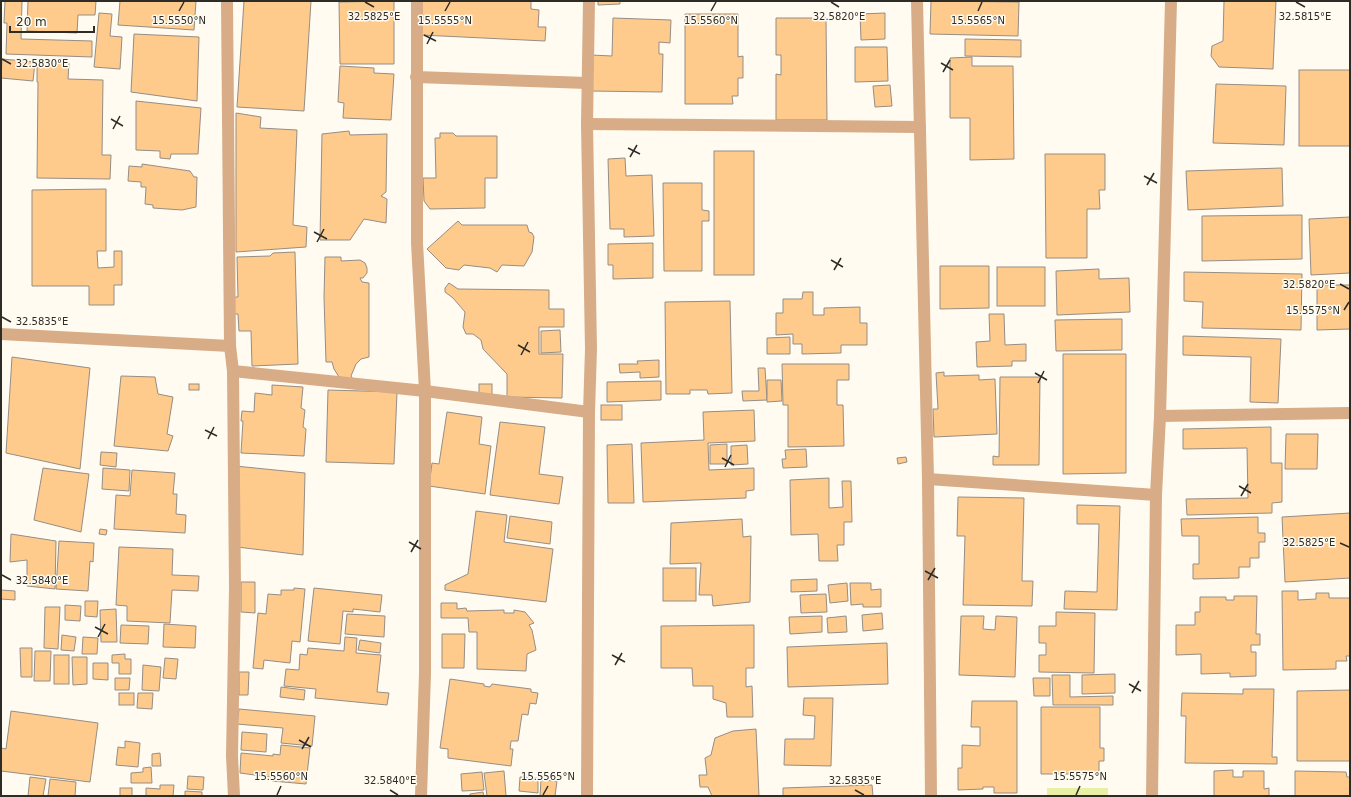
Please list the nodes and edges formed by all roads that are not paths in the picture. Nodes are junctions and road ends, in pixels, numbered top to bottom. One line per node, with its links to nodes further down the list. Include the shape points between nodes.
1 (227, 1): 11 (street)
2 (417, 1): 6 (street)
3 (588, 1): 7 (street)
4 (917, 1): 9 (street)
5 (1171, 1): 16 (street)
6 (416, 77): 7 (street); 13 (street, via 417,243)
7 (587, 84): 8 (street)
8 (587, 124): 9 (street); 14 (street, via 591,349)
9 (920, 127): 17 (street)
10 (1, 334): 11 (street)
11 (230, 346): 12 (street)
12 (233, 372): 13 (street); 19 (street)
13 (425, 391): 14 (street); 20 (street, via 425,673)
14 (589, 412): 21 (street)
15 (1350, 413): 16 (street)
16 (1160, 416): 18 (street)
17 (928, 479): 18 (street); 22 (street)
18 (1156, 495): 23 (street)
19 (234, 796)
20 (421, 796)
21 (586, 796)
22 (931, 796)
23 (1152, 796)

